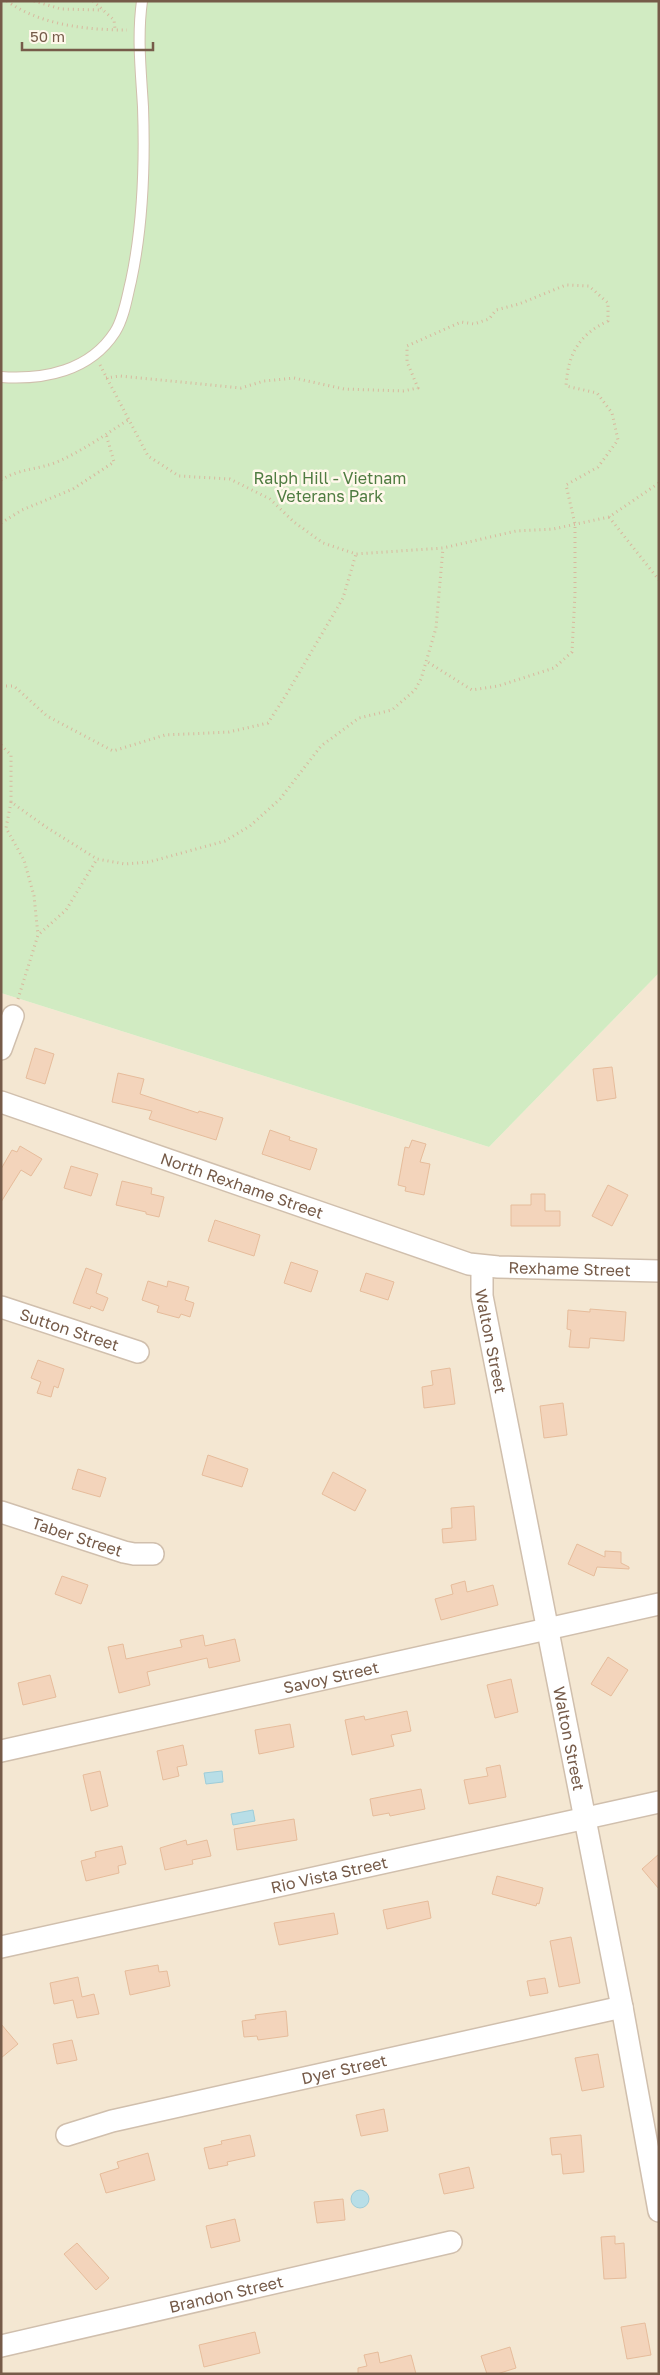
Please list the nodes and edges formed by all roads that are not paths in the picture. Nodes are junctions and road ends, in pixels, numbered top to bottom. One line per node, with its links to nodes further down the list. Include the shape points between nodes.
1 (142, 1): 2 (lane, via 143,163 134,262 117,330 74,367 51,376)
2 (1, 378)
3 (13, 1016): 4 (street)
4 (1, 1050)
5 (1, 1102): 6 (street, North Rexhame Street, via 453,1260)
6 (482, 1266): 7 (street, Rexhame Street); 13 (street, Walton Street, via 482,1296)
7 (659, 1271)
8 (1, 1307): 9 (street, Sutton Street)
9 (138, 1352)
10 (1, 1512): 11 (street, Taber Street, via 124,1552)
11 (153, 1554)
12 (659, 1604): 13 (street, Savoy Street)
13 (546, 1629): 14 (street, Savoy Street); 16 (street, Walton Street)
14 (1, 1751)
15 (659, 1802): 16 (street, Rio Vista Street)
16 (584, 1818): 17 (street, Rio Vista Street); 18 (street, Walton Street)
17 (1, 1947)
18 (622, 2007): 19 (street, Dyer Street, via 112,2120); 20 (street, Walton Street)
19 (67, 2135)
20 (658, 2200)
21 (451, 2242): 22 (street, Brandon Street)
22 (1, 2346)

